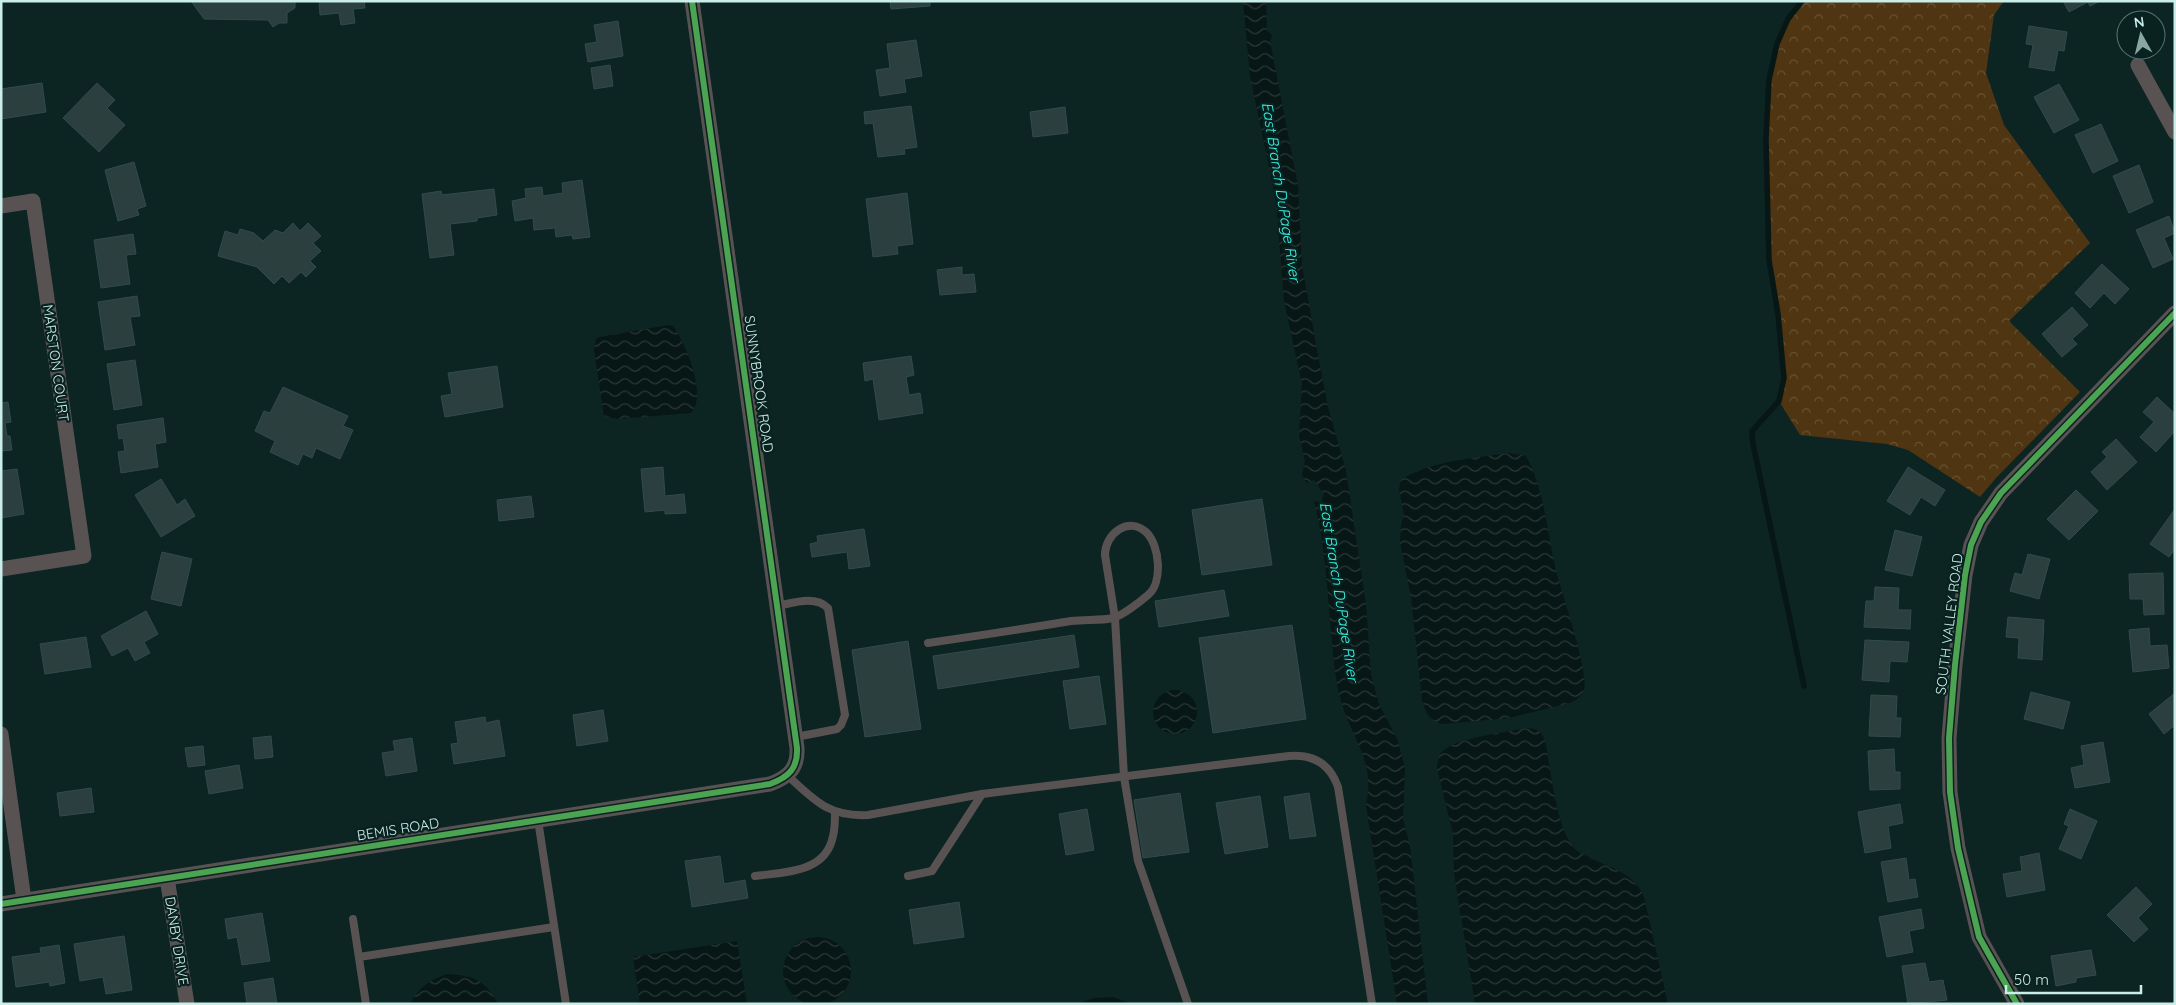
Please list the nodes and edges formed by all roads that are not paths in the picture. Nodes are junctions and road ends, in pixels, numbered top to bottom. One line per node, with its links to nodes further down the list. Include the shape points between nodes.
1 (692, 1): 7 (street, SUNNYBROOK ROAD)
2 (2138, 64): 3 (street)
3 (2175, 132)
4 (1, 206): 6 (street, MARSTON COURT, via 33,201 84,556)
5 (2175, 313): 30 (street, SOUTH VALLEY ROAD, via 2001,493 1981,522 1971,545 1955,665 1949,738 1950,792 1958,848 1975,923 1987,954)
6 (1, 568)
7 (777, 606): 11 (street, SUNNYBROOK ROAD); 11 (lane, via 813,600 828,608 845,715 837,729)
8 (1115, 618): 8 (lane, via 1105,547 1114,532 1121,528 1138,528 1151,538 1154,546 1159,576 1157,584 1148,595); 9 (lane); 13 (lane)
9 (928, 644)
10 (1, 734): 20 (street)
11 (796, 737): 12 (street, SUNNYBROOK ROAD, via 798,757)
12 (791, 772): 15 (lane, via 820,805); 16 (street, BEMIS ROAD, via 770,784)
13 (1124, 777): 14 (lane); 28 (lane, via 1138,861); 29 (lane, via 1302,755 1326,765 1338,787)
14 (982, 794): 15 (lane, via 868,815); 18 (lane, via 932,871)
15 (835, 812): 17 (lane, via 833,836 822,858 800,870)
16 (538, 820): 19 (street, BEMIS ROAD); 23 (lane)
17 (756, 876)
18 (908, 876)
19 (167, 878): 20 (street, BEMIS ROAD); 25 (street, DANBY DRIVE)
20 (24, 900): 21 (street, BEMIS ROAD)
21 (1, 904)
22 (353, 919): 24 (lane)
23 (554, 927): 24 (lane); 27 (lane)
24 (359, 957): 26 (lane)
25 (187, 1004)
26 (366, 1004)
27 (566, 1004)
28 (1188, 1004)
29 (1372, 1004)
30 (2017, 1004)

